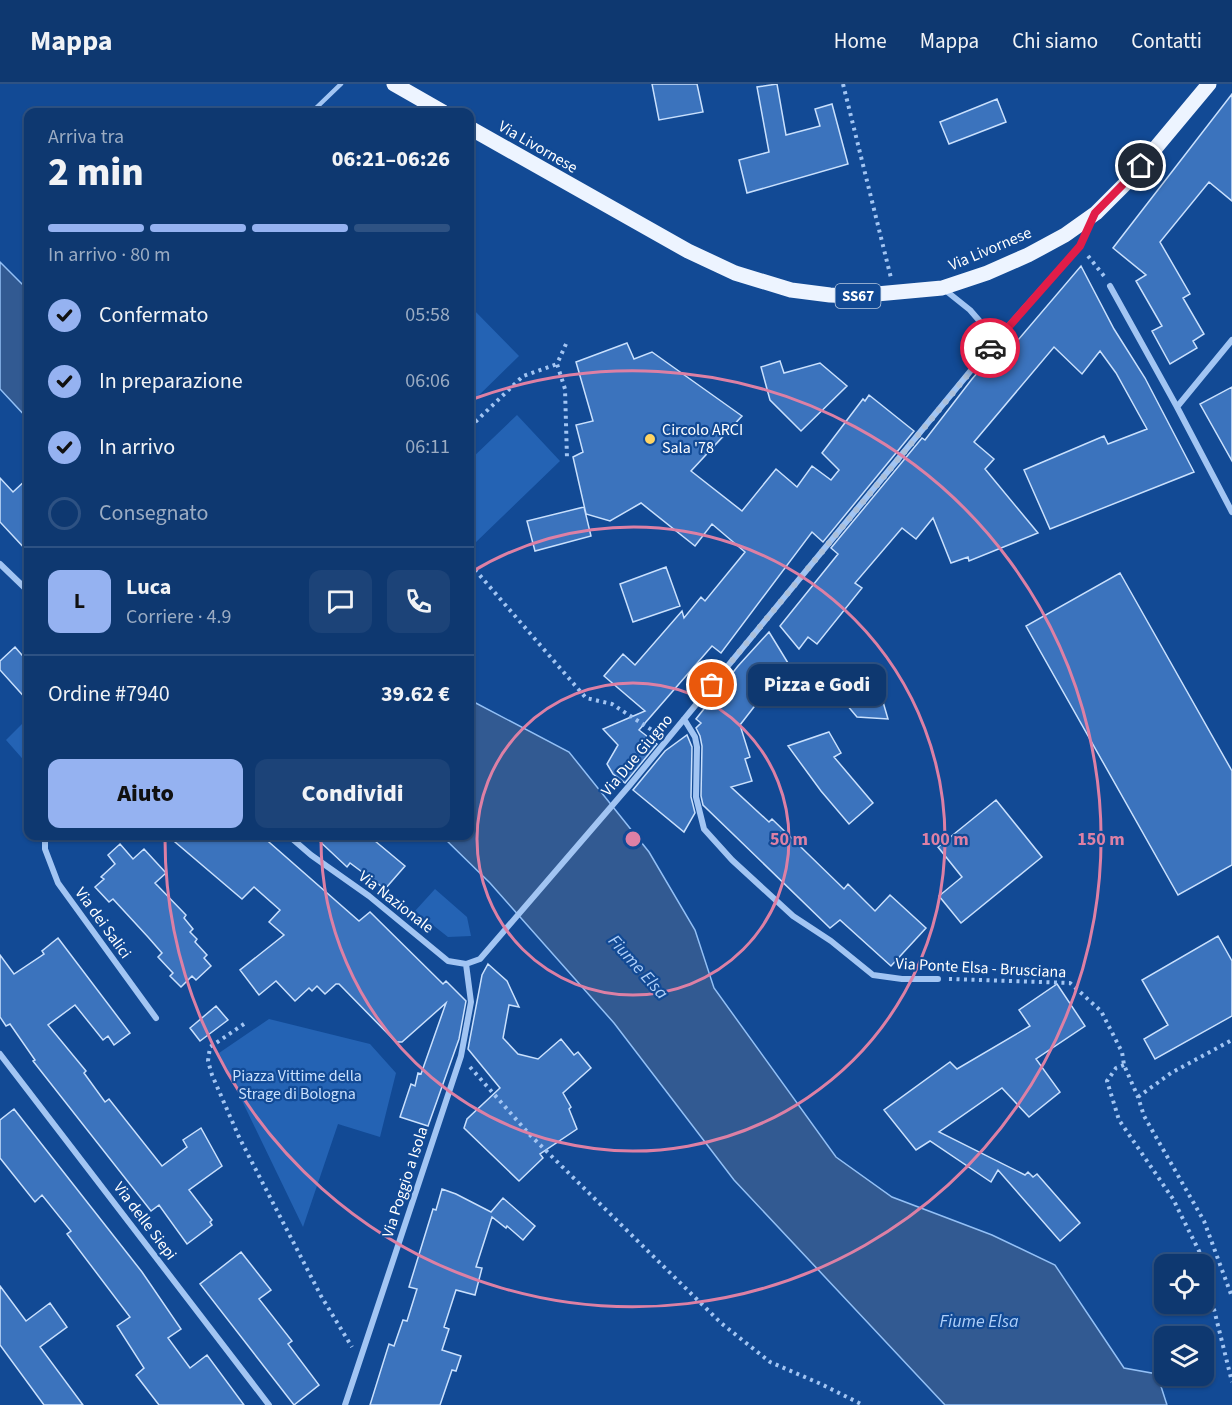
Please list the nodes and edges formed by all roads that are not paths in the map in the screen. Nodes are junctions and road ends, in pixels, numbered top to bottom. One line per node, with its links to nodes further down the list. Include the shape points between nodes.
1 (341, 84): 4 (lane)
2 (394, 84): 5 (main road)
3 (1209, 84): 7 (main road, Via Livornese / SS67, via 1128,182)
4 (316, 108)
5 (436, 108)
6 (474, 130): 9 (main road, Via Livornese / SS67, via 688,251 771,286 855,296)
7 (1095, 213): 9 (main road, Via Livornese / SS67, via 1028,255); 10 (street, Via Due Giugno, via 1080,246)
8 (1110, 286): 12 (street)
9 (942, 288): 10 (street, via 970,310)
10 (996, 340): 16 (street, Via Due Giugno)
11 (1232, 340): 12 (street)
12 (1178, 407): 13 (street)
13 (1232, 512)
14 (0, 564): 15 (street)
15 (24, 587)
16 (684, 719): 19 (street, Via Due Giugno, via 490,949 480,959); 20 (street, Via Ponte Elsa - Brusciana, via 698,747 696,797 704,829 732,860 793,916 873,975)
17 (45, 840): 21 (street, Via dei Salici, via 58,883)
18 (294, 840): 19 (street, Via Nazionale, via 448,961)
19 (466, 964): 24 (street, Via Poggio a Isola, via 471,1002 461,1056)
20 (938, 979)
21 (156, 1018)
22 (0, 1054): 23 (street, Via delle Siepi)
23 (269, 1405)
24 (345, 1405)

